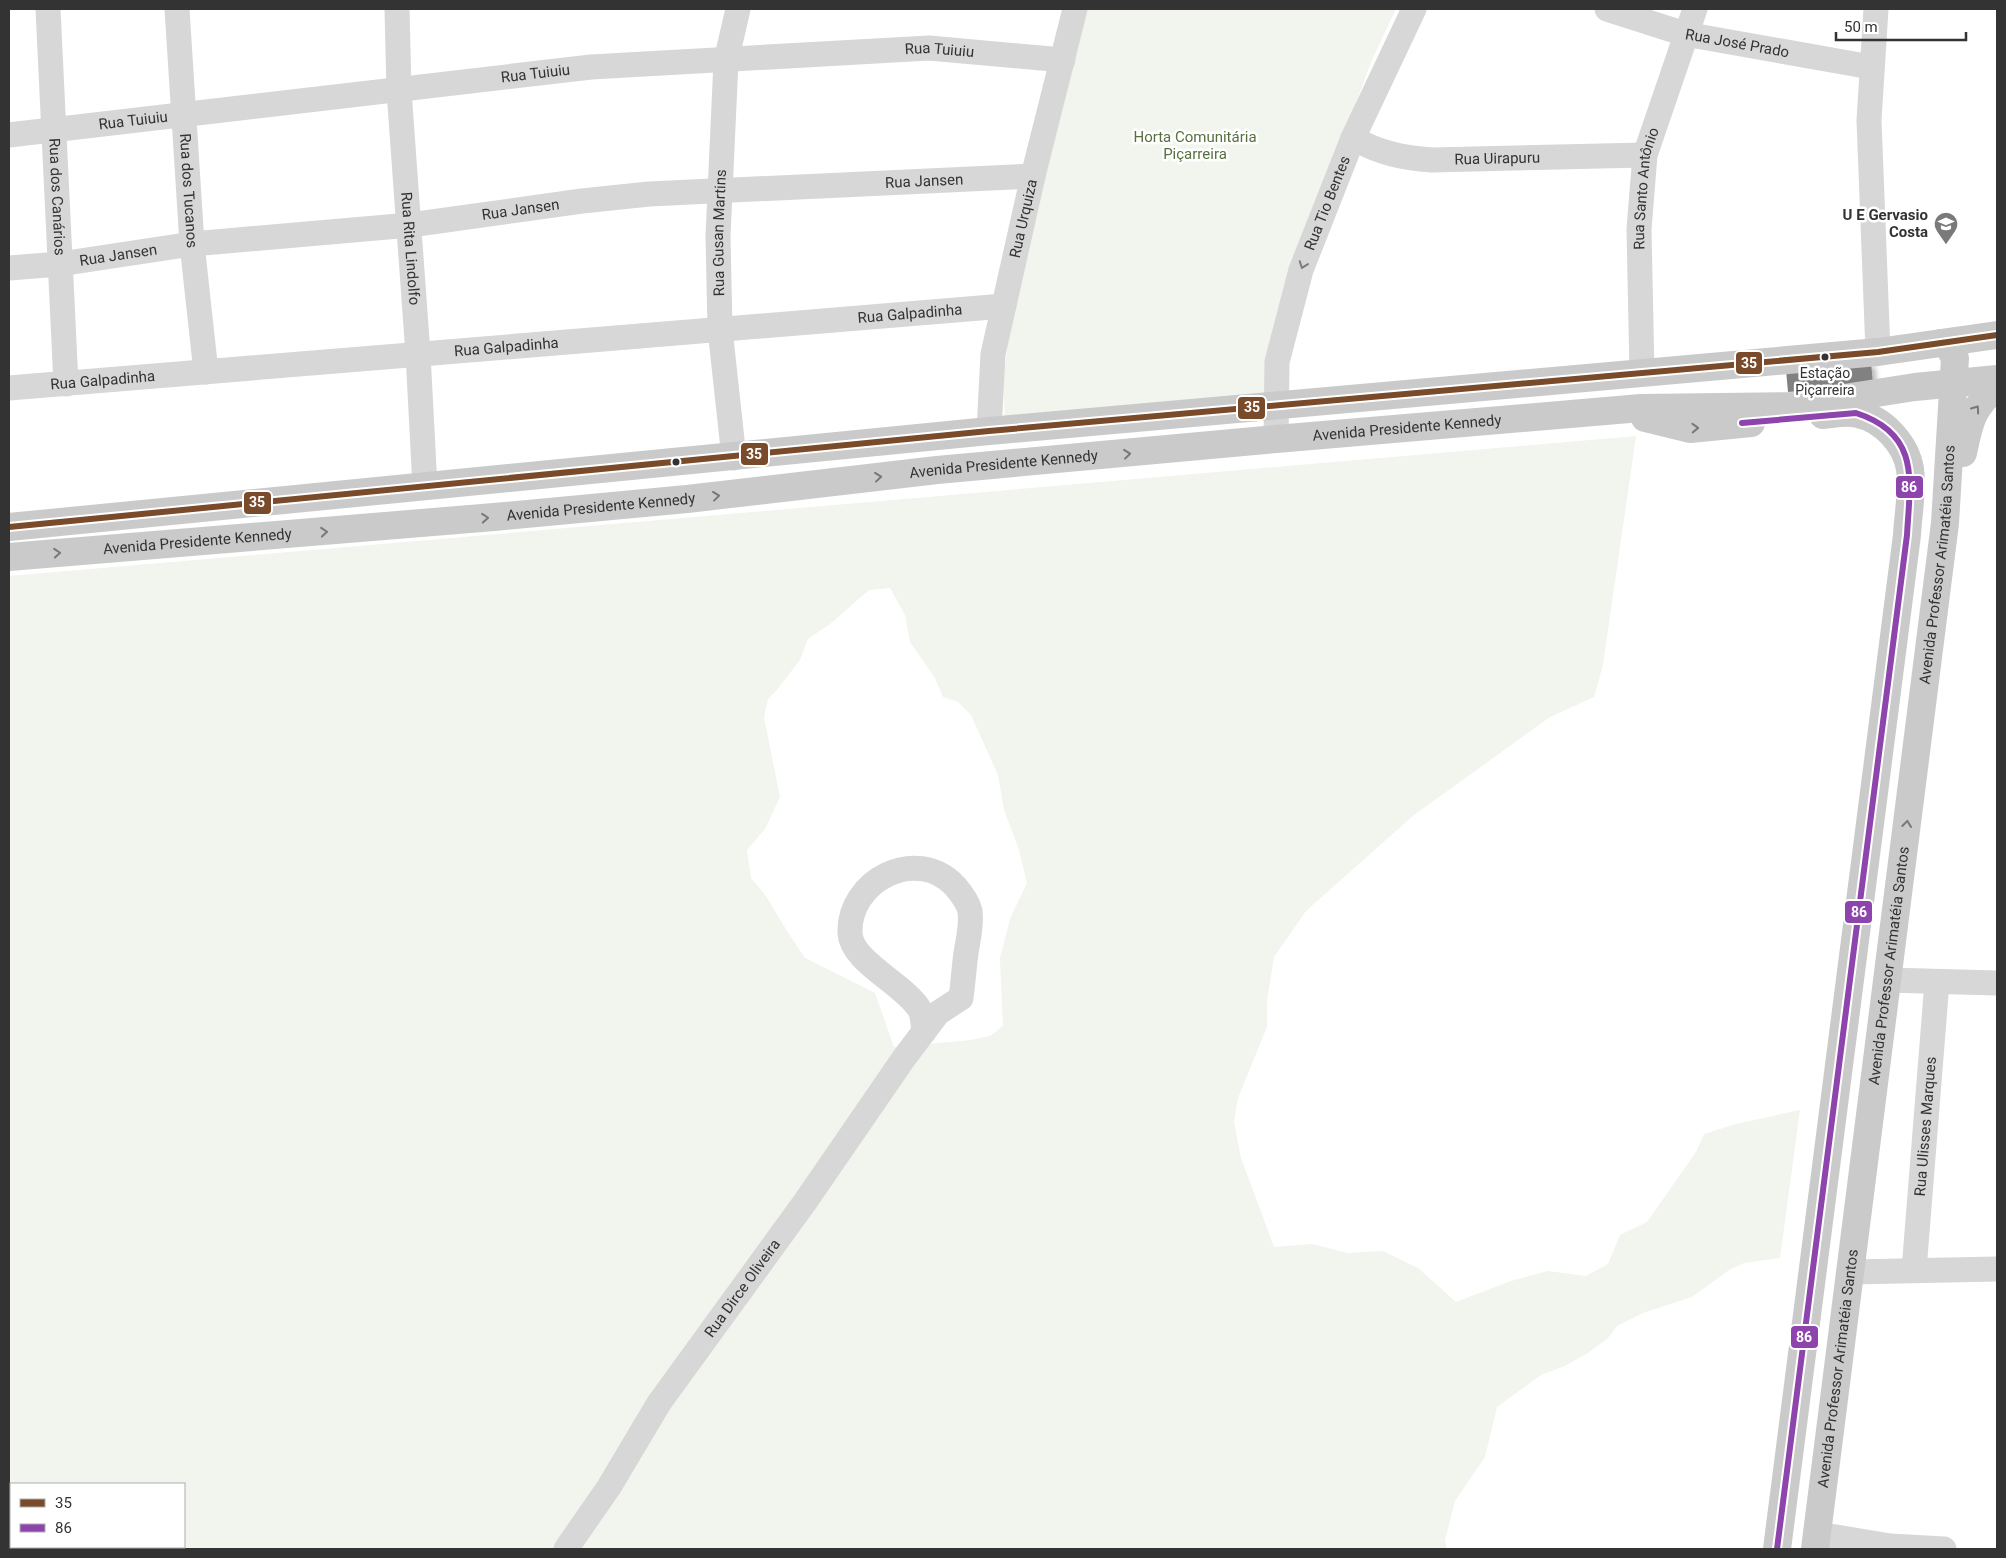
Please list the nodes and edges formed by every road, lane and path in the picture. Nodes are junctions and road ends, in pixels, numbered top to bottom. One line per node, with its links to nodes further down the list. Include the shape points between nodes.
1 (48, 9): 16 (street, Rua dos Canários)
2 (177, 9): 15 (street, Rua dos Tucanos)
3 (398, 9): 14 (street, Rua Rita Lindolfo)
4 (738, 9): 12 (street, Rua Gusan Martins)
5 (1075, 9): 11 (street, Rua Urquiza)
6 (1414, 9): 18 (street, Rua Tio Bentes)
7 (1607, 9): 10 (street, Rua José Prado)
8 (1695, 9): 10 (street, Rua Santo Antônio)
9 (1876, 9): 13 (street)
10 (1685, 34): 13 (street, Rua José Prado); 19 (street, Rua Santo Antônio)
11 (1063, 60): 12 (street, Rua Tuiuiu, via 929,48); 20 (street, Rua Urquiza)
12 (726, 61): 14 (street, Rua Tuiuiu, via 591,67); 21 (street, Rua Gusan Martins)
13 (1871, 67): 30 (street, via 1869,120)
14 (399, 91): 15 (street, Rua Tuiuiu); 22 (street, Rua Rita Lindolfo)
15 (183, 115): 16 (street, Rua Tuiuiu); 23 (street, Rua dos Tucanos)
16 (54, 130): 17 (street, Rua Tuiuiu); 24 (street, Rua dos Canários)
17 (9, 135)
18 (1353, 138): 19 (street, Rua Uirapuru, via 1370,148 1402,158 1432,160); 39 (street, Rua Tio Bentes, one-way to 39, via 1301,270 1277,362)
19 (1645, 156): 33 (street, Rua Santo Antônio, via 1638,229)
20 (1033, 176): 21 (street, Rua Jansen); 26 (street, Rua Urquiza)
21 (720, 192): 22 (street, Rua Jansen, via 582,200); 27 (street, Rua Gusan Martins)
22 (410, 224): 23 (street, Rua Jansen); 31 (street, Rua Rita Lindolfo)
23 (192, 244): 24 (street, Rua Jansen); 32 (street, Rua dos Tucanos)
24 (60, 264): 25 (street, Rua Jansen); 36 (street, Rua dos Canários)
25 (9, 268)
26 (1004, 306): 27 (street, Rua Galpadinha); 41 (street, Rua Urquiza, via 994,354)
27 (720, 329): 31 (street, Rua Galpadinha); 43 (street, Rua Gusan Martins)
28 (1997, 335): 29 (main road, Avenida Presidente Kennedy)
29 (1941, 343): 30 (main road, Avenida Presidente Kennedy); 35 (main road, Avenida Professor Arimatéia Santos, via 1952,350 1955,358)
30 (1878, 352): 33 (main road, Avenida Presidente Kennedy)
31 (418, 354): 32 (street, Rua Galpadinha); 44 (street, Rua Rita Lindolfo)
32 (206, 372): 36 (street, Rua Galpadinha)
33 (1642, 374): 39 (main road, Avenida Presidente Kennedy)
34 (1997, 379): 35 (main road, Avenida Presidente Kennedy)
35 (1954, 382): 40 (main road, Avenida Presidente Kennedy, via 1793,406); 47 (main road, Avenida Professor Arimatéia Santos)
36 (66, 384): 38 (street, Rua Galpadinha)
37 (1997, 387): 47 (main road, one-way to 37, via 1970,419 1980,403)
38 (9, 388)
39 (1276, 407): 41 (main road, Avenida Presidente Kennedy); 42 (street, Rua Tio Bentes)
40 (1613, 410): 42 (main road, Avenida Presidente Kennedy); 56 (main road, one-way to 56, via 1690,429 1856,413 1870,417 1887,429 1901,445 1910,469 1907,535)
41 (989, 432): 43 (main road, Avenida Presidente Kennedy)
42 (1276, 438): 49 (main road, Avenida Presidente Kennedy, one-way to 42, via 668,501 918,472)
43 (734, 458): 44 (main road, Avenida Presidente Kennedy)
44 (425, 487): 45 (main road, Avenida Presidente Kennedy)
45 (237, 503): 46 (main road, Avenida Presidente Kennedy); 49 (main road)
46 (149, 512): 48 (main road, Avenida Presidente Kennedy); 50 (main road)
47 (1945, 523): 52 (main road, Avenida Professor Arimatéia Santos, one-way to 47)
48 (9, 527)
49 (240, 539): 50 (main road, Avenida Presidente Kennedy)
50 (153, 544): 51 (main road, Avenida Presidente Kennedy, one-way to 50)
51 (9, 557)
52 (1887, 980): 53 (street); 57 (main road, Avenida Professor Arimatéia Santos)
53 (1937, 982): 54 (street); 59 (street, Rua Ulisses Marques)
54 (1997, 984)
55 (924, 1032): 55 (street, Rua Dirce Oliveira, via 938,1013 961,998 971,925 970,909 946,876 909,866 894,871 868,888 854,913 850,932 852,946 900,987 920,1011); 64 (street, Rua Dirce Oliveira, via 707,1339 658,1403 609,1487)
56 (1832, 1110): 57 (main road, via 1839,1168 1834,1201 1835,1208 1839,1210 1848,1205 1858,1144); 62 (main road)
57 (1870, 1111): 60 (main road, Avenida Professor Arimatéia Santos)
58 (1997, 1269): 59 (street)
59 (1914, 1270): 60 (street)
60 (1851, 1272): 61 (main road, Avenida Professor Arimatéia Santos)
61 (1843, 1327): 62 (main road, via 1839,1277 1843,1249 1839,1239 1834,1239 1825,1246 1815,1318); 63 (main road, Avenida Professor Arimatéia Santos)
62 (1800, 1356): 65 (main road)
63 (1817, 1542): 66 (street)
64 (566, 1549)
65 (1777, 1549)
66 (1944, 1549)

